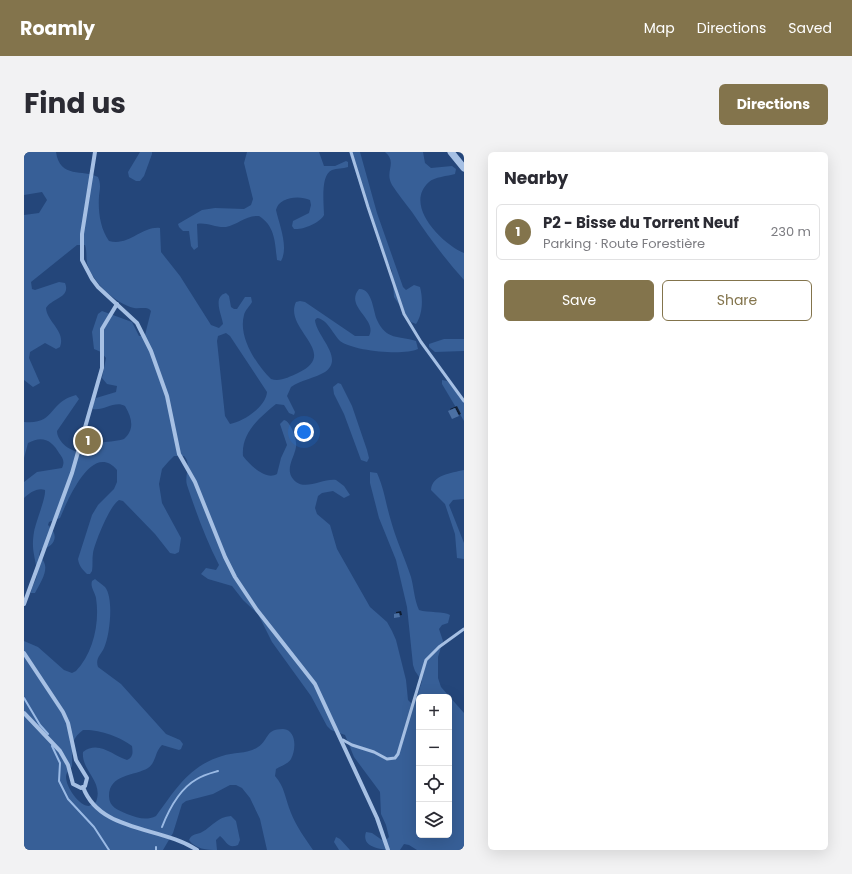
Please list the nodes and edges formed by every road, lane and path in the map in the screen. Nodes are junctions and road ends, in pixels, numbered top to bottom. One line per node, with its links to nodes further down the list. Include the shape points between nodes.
1 (95, 152): 5 (street, via 82,234 82,260 92,279)
2 (351, 152): 6 (lane, via 404,314)
3 (451, 152): 4 (street)
4 (464, 168)
5 (117, 304): 7 (street, via 102,329 102,368 73,469); 11 (street, via 137,323 150,351 167,396 179,454 195,482 235,577 315,684)
6 (464, 401)
7 (24, 604)
8 (464, 628): 11 (lane, via 426,660 395,758 387,760)
9 (24, 653): 12 (street, via 66,717 76,760 87,780)
10 (24, 713): 12 (street, via 60,751 73,784)
11 (343, 740): 14 (street, via 382,829)
12 (83, 787): 13 (street, via 87,798 98,810 126,824 187,843)
13 (197, 850)
14 (388, 850)

